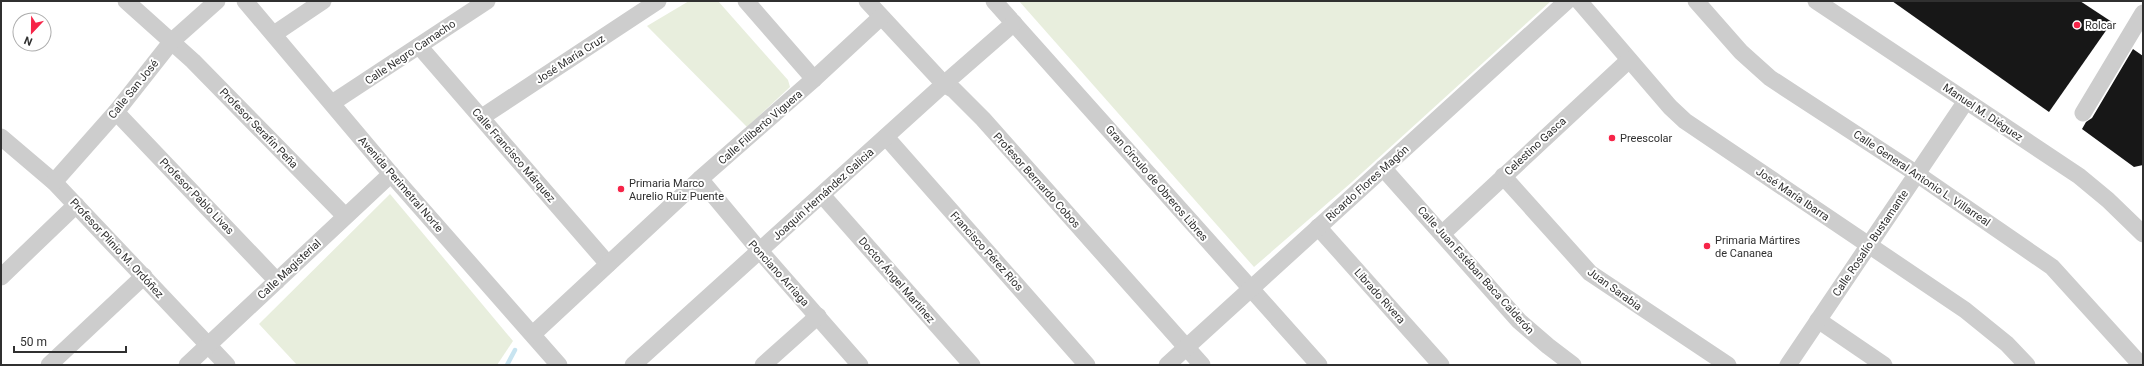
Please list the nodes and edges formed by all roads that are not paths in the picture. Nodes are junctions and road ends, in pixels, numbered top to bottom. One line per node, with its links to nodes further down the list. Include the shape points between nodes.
1 (126, 1): 19 (street, Profesor Serafín Peña)
2 (217, 1): 19 (street, Calle San José)
3 (245, 1): 18 (street, Avenida Perimetral Norte)
4 (323, 1): 18 (street)
5 (487, 1): 20 (street, Calle Negro Camacho)
6 (658, 1): 28 (street, José María Cruz)
7 (746, 1): 22 (street)
8 (867, 1): 15 (street, Profesor Bernardo Cobos)
9 (994, 1): 16 (street, Gran Círculo de Obreros Libres)
10 (1567, 1): 31 (street, Ricardo Flores Magón)
11 (1579, 1): 21 (street, José María Ibarra)
12 (1696, 1): 33 (street, Calle General Antonio L. Villarreal, via 1740,52 1770,78)
13 (1816, 1): 24 (street, Manuel M. Diéguez)
14 (2143, 13): 17 (street)
15 (881, 17): 22 (street, Calle Filiberto Viguera); 23 (street, Profesor Bernardo Cobos)
16 (1014, 23): 23 (street, Joaquín Hernández Galicia); 49 (street, Gran Círculo de Obreros Libres)
17 (2138, 32): 27 (street)
18 (274, 34): 25 (street, Avenida Perimetral Norte)
19 (172, 41): 26 (street, Calle San José); 39 (street, Profesor Serafín Peña)
20 (419, 46): 25 (street, Calle Negro Camacho); 28 (street, Calle Francisco Márquez)
21 (1629, 60): 34 (street, Celestino Gasca); 43 (street, José María Ibarra, via 1685,121)
22 (814, 79): 35 (street, Calle Filiberto Viguera)
23 (944, 84): 29 (street, Joaquín Hernández Galicia); 54 (street, Profesor Bernardo Cobos, via 954,90 983,119)
24 (1966, 101): 33 (street, Calle Rosalío Bustamante); 42 (street, Manuel M. Diéguez, via 2079,176)
25 (332, 103): 32 (street, Avenida Perimetral Norte)
26 (116, 112): 36 (street, Calle San José); 48 (street, Profesor Pablo Livas)
27 (2083, 113)
28 (482, 117): 45 (street, Calle Francisco Márquez)
29 (886, 138): 37 (street, Joaquín Hernández Galicia); 63 (street, Francisco Pérez Ríos)
30 (2, 141): 36 (street, Profesor Plinio M. Ordóñez)
31 (1383, 168): 40 (street, Ricardo Flores Magón); 41 (street, Calle Juan Estéban Baca Calderón)
32 (391, 174): 39 (street, Calle Magisterial); 52 (street, Avenida Perimetral Norte)
33 (1917, 174): 43 (street, Calle Rosalío Bustamante); 73 (street, Calle General Antonio L. Villarreal, via 2052,267)
34 (1503, 176): 41 (street, Celestino Gasca); 69 (street, Juan Sarabia, via 1590,273)
35 (700, 179): 44 (street, Ponciano Arriaga); 45 (street, Calle Filiberto Viguera)
36 (54, 182): 38 (street, Profesor Plinio M. Ordóñez)
37 (822, 195): 44 (street, Joaquín Hernández Galicia); 62 (street, Doctor Ángel Martínez)
38 (76, 204): 46 (street, Profesor Plinio M. Ordóñez); 47 (street)
39 (345, 216): 48 (street, Calle Magisterial)
40 (1318, 227): 49 (street, Ricardo Flores Magón); 67 (street, Librado Rivera)
41 (1443, 233): 68 (street, Calle Juan Estéban Baca Calderón, via 1520,321)
42 (2143, 234)
43 (1868, 244): 51 (street, Calle Rosalío Bustamante); 72 (street, José María Ibarra, via 1965,310 2007,344)
44 (760, 251): 50 (street, Ponciano Arriaga); 59 (street, Joaquín Hernández Galicia)
45 (608, 264): 52 (street, Calle Filiberto Viguera)
46 (144, 276): 53 (street, Profesor Plinio M. Ordóñez); 55 (street)
47 (1, 277)
48 (277, 281): 53 (street, Calle Magisterial)
49 (1250, 289): 54 (street, Ricardo Flores Magón); 66 (street, Gran Círculo de Obreros Libres)
50 (818, 316): 60 (street); 61 (street, Ponciano Arriaga)
51 (1818, 320): 70 (street, Calle Rosalío Bustamante); 71 (street)
52 (533, 334): 58 (street, Avenida Perimetral Norte)
53 (208, 345): 56 (street, Calle Magisterial); 57 (street, Profesor Plinio M. Ordóñez)
54 (1186, 348): 64 (street, Ricardo Flores Magón); 65 (street, Profesor Bernardo Cobos)
55 (49, 365)
56 (187, 365)
57 (227, 365)
58 (559, 365)
59 (633, 365)
60 (763, 365)
61 (860, 365)
62 (972, 365)
63 (1088, 365)
64 (1167, 365)
65 (1202, 365)
66 (1319, 365)
67 (1441, 365)
68 (1573, 365)
69 (1728, 365)
70 (1788, 365)
71 (1884, 365)
72 (2027, 365)
73 (2141, 365)

